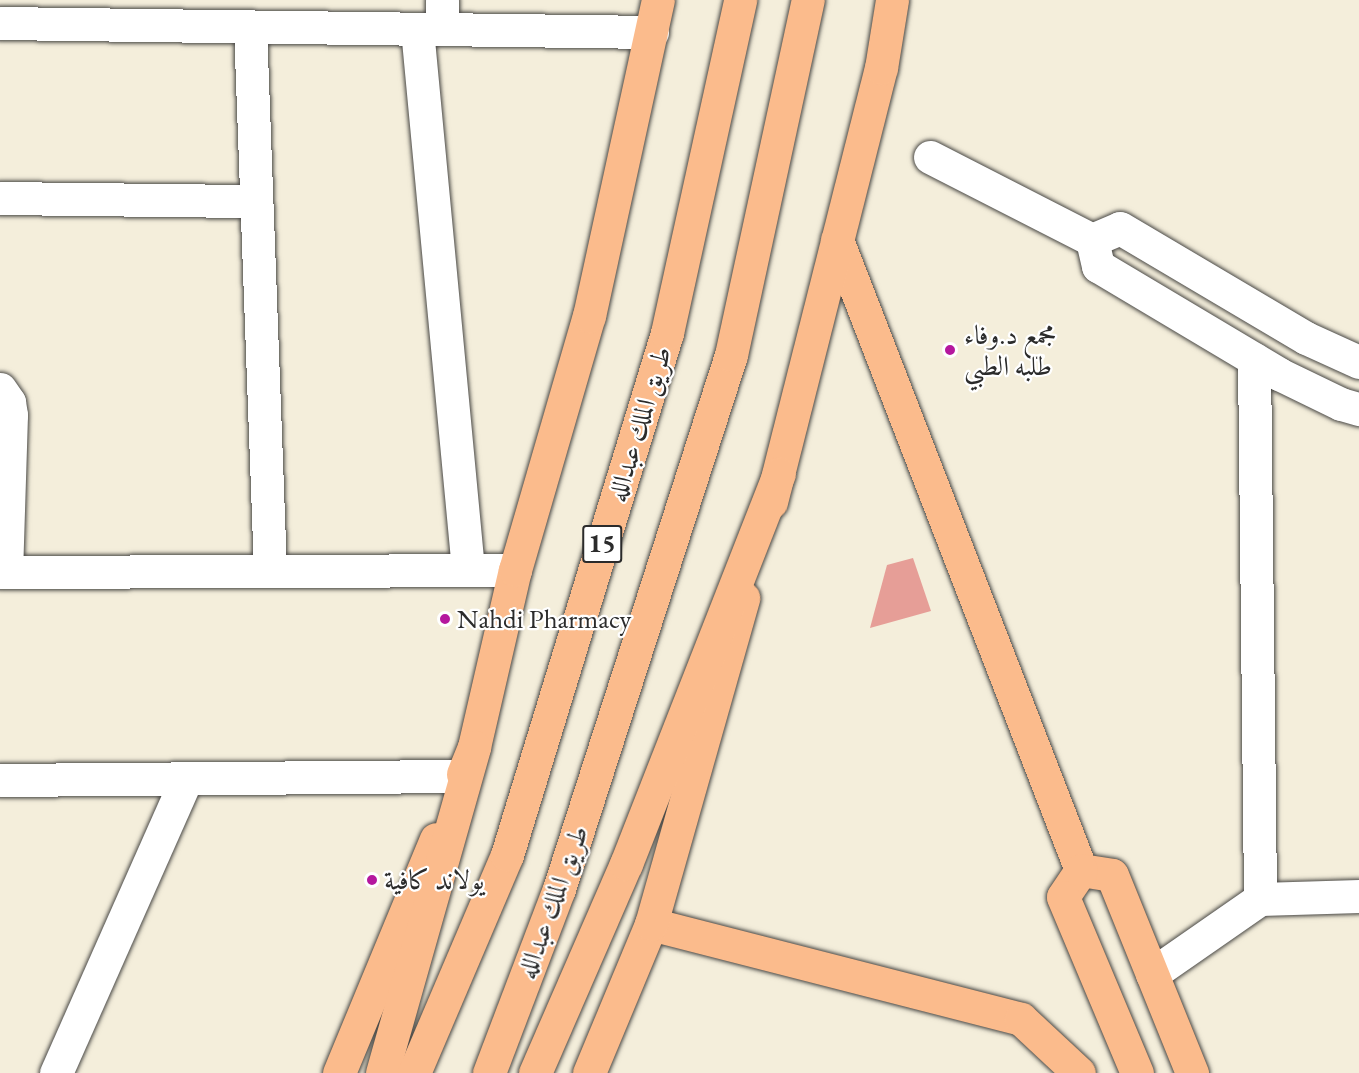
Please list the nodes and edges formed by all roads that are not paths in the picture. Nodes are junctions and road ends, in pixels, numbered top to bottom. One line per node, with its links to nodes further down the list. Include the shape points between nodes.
1 (658, 0): 9 (main road)
2 (740, 0): 35 (main road, طريق الملك عبدالله / 15, via 657,368 507,855)
3 (808, 0): 36 (main road, طريق الملك عبدالله / 15, via 731,355 559,889)
4 (892, 0): 13 (main road, via 881,68)
5 (218, 13): 6 (street); 8 (street)
6 (2, 16)
7 (434, 20): 8 (street); 9 (street); 20 (street)
8 (250, 27): 12 (street)
9 (652, 32): 21 (main road, via 589,316)
10 (930, 157): 14 (street)
11 (0, 198): 12 (street)
12 (256, 201): 22 (street)
13 (837, 240): 19 (main road); 27 (main road)
14 (1092, 240): 15 (street, via 1098,266); 16 (street, via 1120,228 1306,338)
15 (1254, 359): 18 (street); 29 (street)
16 (1359, 362)
17 (0, 389): 23 (street, via 9,402 11,415)
18 (1359, 409)
19 (779, 474): 30 (main road); 37 (main road, via 626,864)
20 (468, 570): 21 (street); 22 (street)
21 (515, 570): 24 (main road)
22 (270, 571): 23 (street)
23 (3, 572)
24 (468, 762): 25 (street); 33 (main road); 34 (main road)
25 (186, 779): 26 (street); 32 (street)
26 (0, 780)
27 (1081, 870): 31 (main road, via 1112,875); 40 (main road, via 1064,897)
28 (1359, 896): 29 (street)
29 (1260, 899): 31 (street)
30 (651, 924): 38 (main road); 39 (main road, via 1021,1019)
31 (1152, 974): 41 (main road)
32 (56, 1073)
33 (339, 1073)
34 (382, 1073)
35 (414, 1073)
36 (489, 1073)
37 (535, 1073)
38 (589, 1073)
39 (1079, 1073)
40 (1137, 1073)
41 (1192, 1073)

